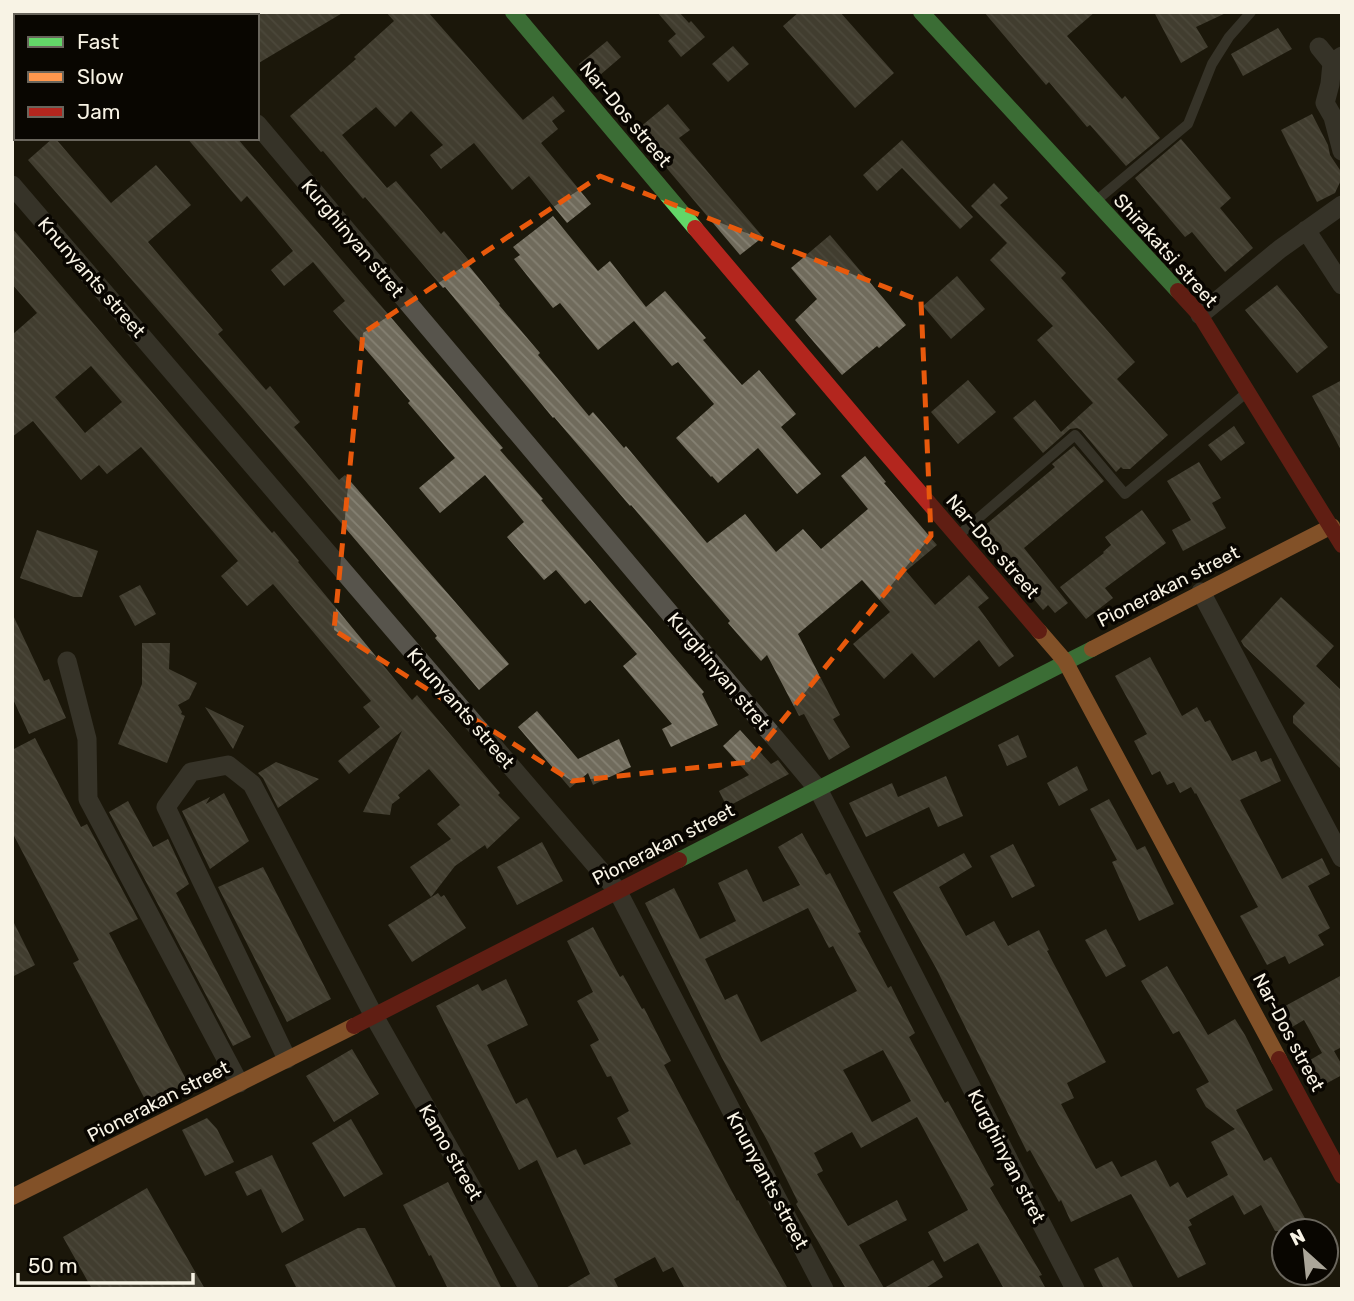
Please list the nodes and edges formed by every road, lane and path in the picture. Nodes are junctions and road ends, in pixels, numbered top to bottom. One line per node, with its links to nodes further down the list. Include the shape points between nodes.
1 (513, 12): 16 (street, Nar-Dos street)
2 (920, 12): 9 (street, Shirakatsi street)
3 (1251, 12): 9 (lane, via 1212,64 1188,124)
4 (1319, 47): 5 (street)
5 (1337, 60): 7 (street, via 1325,103 1334,117)
6 (259, 126): 21 (street, Kurghinyan stret)
7 (1342, 151)
8 (12, 185): 23 (street, Knunyants street)
9 (1094, 202): 13 (street, Shirakatsi street)
10 (1342, 205): 11 (street)
11 (1306, 230): 12 (street); 13 (street)
12 (1342, 285)
13 (1200, 315): 14 (street, Shirakatsi street)
14 (1248, 392): 15 (street, Shirakatsi street); 16 (lane, via 1125,494 1076,435)
15 (1332, 526): 17 (street, Shirakatsi street); 18 (street, Pionerakan street)
16 (957, 536): 19 (street, Nar-Dos street)
17 (1342, 545)
18 (1201, 592): 19 (street, Pionerakan street); 22 (street)
19 (1065, 661): 21 (street, Pionerakan street); 27 (street, Nar-Dos street)
20 (67, 662): 26 (street, via 87,739 88,799)
21 (818, 789): 23 (street, Pionerakan street); 31 (street, Kurghinyan stret)
22 (1342, 858)
23 (617, 890): 24 (street, Pionerakan street); 30 (street, Knunyants street)
24 (374, 1016): 25 (street, Pionerakan street); 25 (street, Kamo street, via 252,784 228,765 191,772 166,807); 29 (street, Kamo street)
25 (287, 1059): 26 (street, Pionerakan street)
26 (239, 1083): 28 (street, Pionerakan street)
27 (1342, 1176)
28 (12, 1197)
29 (529, 1289)
30 (824, 1289)
31 (1075, 1289)

